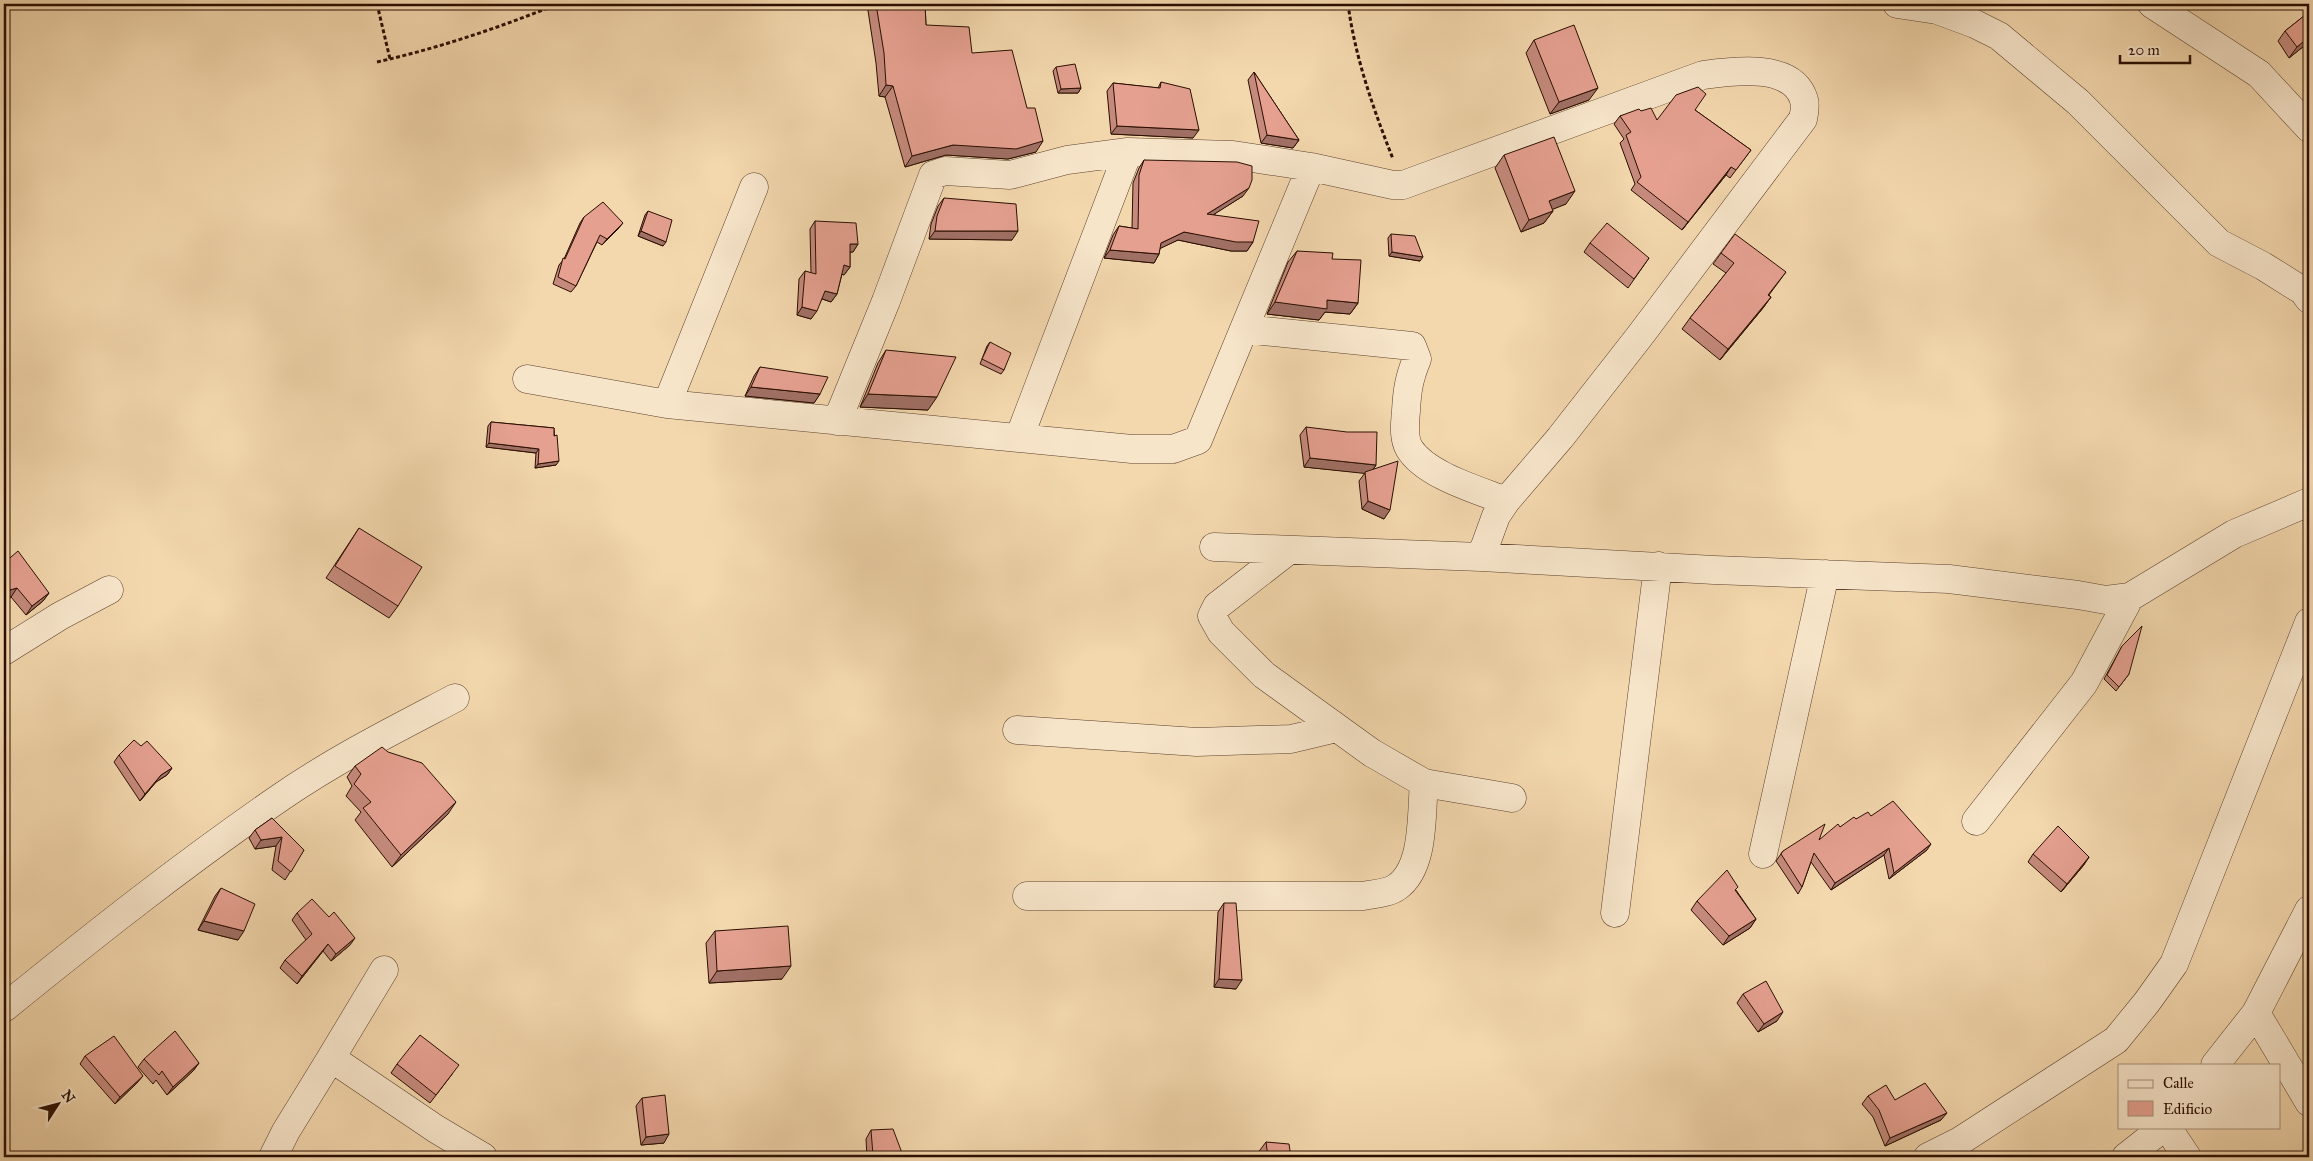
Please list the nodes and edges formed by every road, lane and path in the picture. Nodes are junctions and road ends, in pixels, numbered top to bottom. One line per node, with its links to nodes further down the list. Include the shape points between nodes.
1 (377, 4): 6 (path)
2 (558, 4): 6 (path, via 434,48)
3 (1348, 4): 11 (path, via 1352,38 1378,122)
4 (1897, 4): 13 (street, via 1937,10 1999,36 2078,102 2219,243 2263,266 2303,291)
5 (2152, 4): 8 (street, via 2258,74)
6 (390, 58): 7 (path)
7 (376, 62)
8 (2309, 128)
9 (1128, 152): 10 (street, via 1233,155); 17 (street, via 1067,160 1010,175 945,171 933,175); 18 (street)
10 (1311, 167): 11 (street); 14 (street)
11 (1403, 185): 19 (street, via 1703,75 1740,70 1777,75 1796,85 1804,101 1803,119 1798,127 1633,345)
12 (754, 187): 16 (street)
13 (2309, 299)
14 (1244, 329): 18 (street, via 1198,440 1174,449 1132,449); 19 (street, via 1412,346 1416,359 1408,379 1404,433 1410,449 1424,463 1450,478)
15 (527, 379): 16 (street)
16 (667, 404): 17 (street)
17 (837, 421): 18 (street)
18 (1019, 438)
19 (1506, 501): 23 (street, via 1496,516)
20 (2309, 502): 27 (street, via 2234,534)
21 (1214, 547): 22 (street)
22 (1289, 550): 23 (street); 31 (street, via 1217,606 1212,616 1221,632 1264,676)
23 (1481, 556): 24 (street)
24 (1658, 566): 25 (street); 39 (street)
25 (1825, 574): 27 (street, via 1949,579 2106,600); 36 (street)
26 (109, 590): 29 (street)
27 (2130, 597): 35 (street, via 2084,683)
28 (2309, 622): 50 (street, via 2174,964 2148,1002 2116,1040 1960,1141)
29 (4, 651)
30 (455, 698): 41 (street, via 360,748 282,796 123,911)
31 (1337, 728): 32 (street, via 1291,739 1197,742); 33 (street)
32 (1017, 730)
33 (1424, 783): 34 (street); 37 (street, via 1417,858 1409,876 1396,888 1363,896)
34 (1512, 798)
35 (1976, 822)
36 (1763, 854)
37 (1027, 896)
38 (2309, 910): 42 (street)
39 (1614, 912)
40 (384, 970): 43 (street)
41 (4, 1008)
42 (2256, 1013): 44 (street); 45 (street)
43 (331, 1058): 48 (street); 49 (street)
44 (2216, 1064)
45 (2309, 1102)
46 (2164, 1128): 51 (street)
47 (2166, 1128): 52 (street)
48 (273, 1157)
49 (483, 1157)
50 (1928, 1157)
51 (2126, 1157)
52 (2187, 1157)

